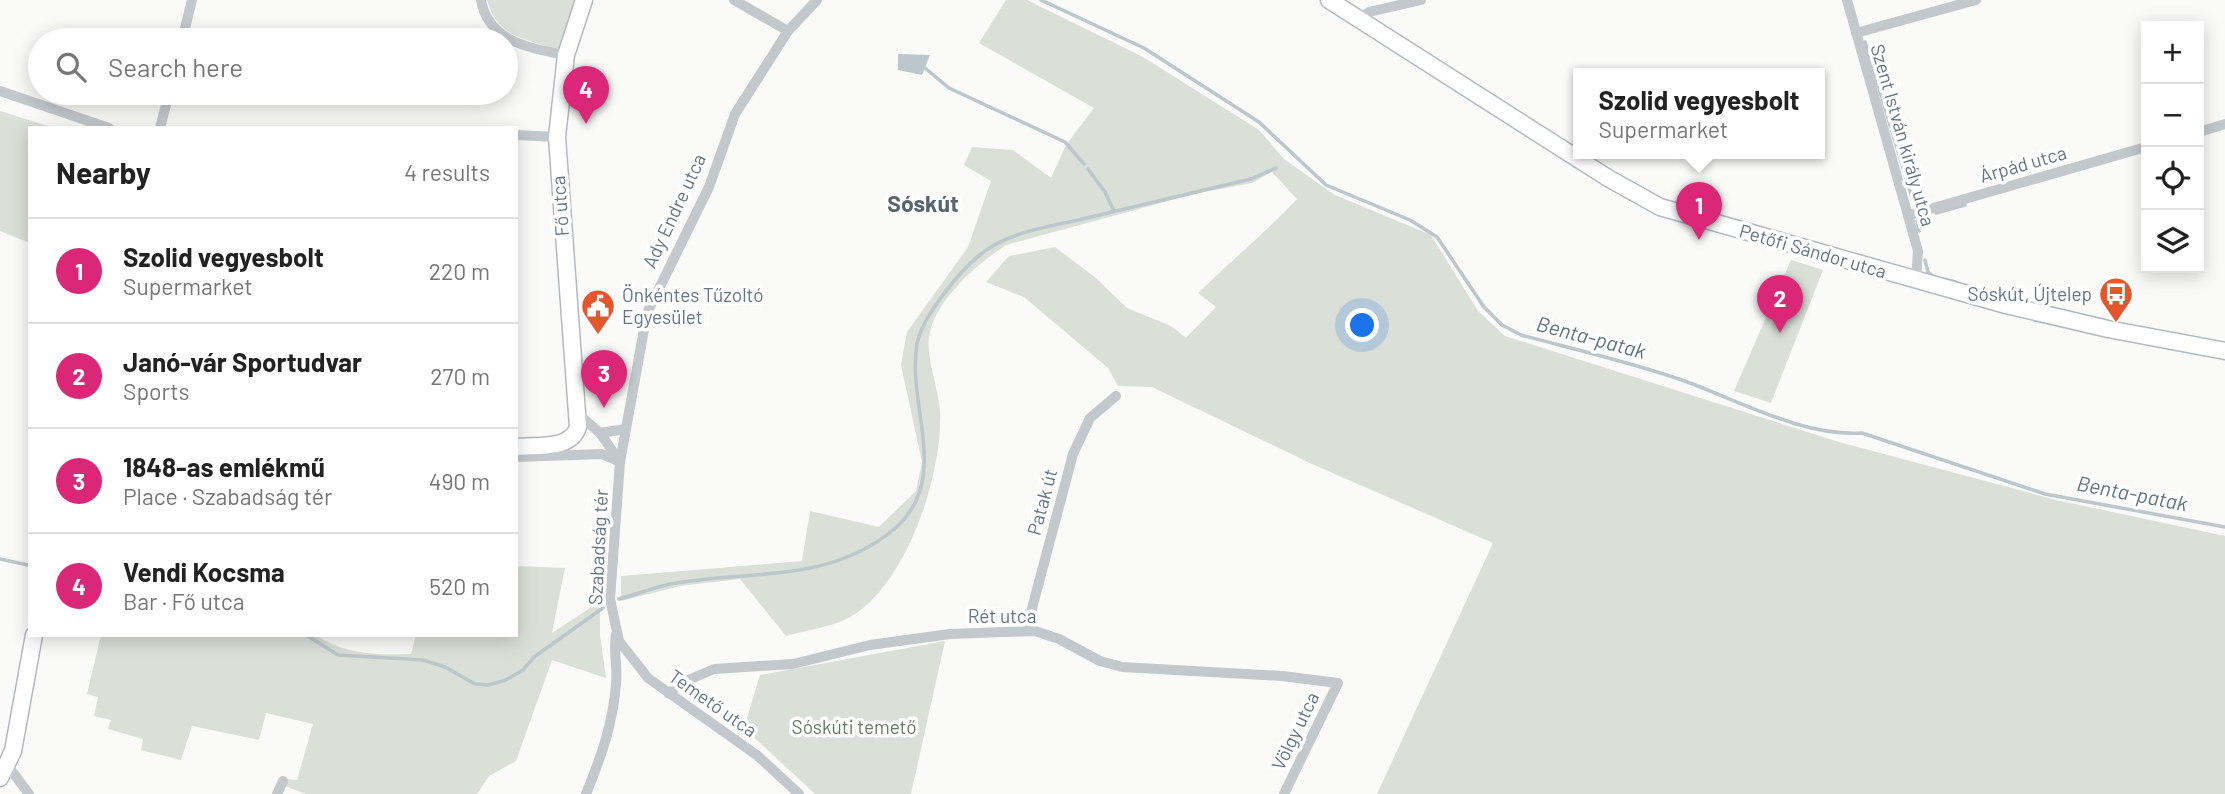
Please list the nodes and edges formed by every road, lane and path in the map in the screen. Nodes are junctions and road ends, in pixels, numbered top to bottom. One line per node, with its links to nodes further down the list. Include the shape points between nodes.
1 (192, 0): 11 (street)
2 (481, 0): 12 (street, via 486,20)
3 (584, 0): 16 (main road, Fő utca)
4 (734, 0): 13 (street)
5 (817, 0): 13 (street, Ady Endre utca)
6 (1329, 0): 10 (main road, Petőfi Sándor utca)
7 (1421, 0): 10 (street, via 1369,12)
8 (1847, 0): 14 (street, Szent István király utca)
9 (1976, 0): 14 (street)
10 (1359, 19): 28 (main road, Petőfi Sándor utca)
11 (185, 28)
12 (494, 28)
13 (788, 31): 35 (street, Ady Endre utca, via 735,114 709,187 647,313)
14 (1856, 33): 30 (street, Szent István király utca)
15 (518, 40): 16 (street)
16 (566, 55): 26 (main road, Fő utca)
17 (0, 91): 18 (street)
18 (28, 101)
19 (41, 105): 22 (street)
20 (166, 105): 23 (street)
21 (2225, 124): 24 (street)
22 (103, 126)
23 (161, 126)
24 (2204, 130)
25 (518, 135): 26 (street)
26 (556, 137): 34 (main road, Fő utca)
27 (2141, 148): 30 (street, Árpád utca)
28 (1573, 156)
29 (1578, 159): 31 (main road, Petőfi Sándor utca, via 1660,207)
30 (1909, 215): 31 (street, Szent István király utca, via 1919,255)
31 (1916, 280): 32 (main road, Petőfi Sándor utca, via 2057,318)
32 (2225, 351)
33 (1116, 396): 40 (street, Patak út, via 1090,418 1074,451)
34 (578, 414): 36 (street); 37 (main road, via 576,434 567,442)
35 (626, 429): 36 (street); 39 (street, Ady Endre utca)
36 (600, 433): 39 (street)
37 (518, 447)
38 (518, 457): 39 (street, via 602,454)
39 (620, 462): 41 (street, Szabadság tér, via 610,599)
40 (1026, 631): 45 (street, Rét utca, via 1046,634 1122,667); 46 (street, Rét utca, via 915,638 793,664 714,669 679,684)
41 (616, 633): 43 (street, Temető utca); 44 (street)
42 (34, 637): 47 (main road, via 13,751)
43 (636, 666): 44 (street); 46 (street, Temető utca)
44 (617, 675): 52 (street, via 611,728)
45 (1338, 683): 53 (street, Völgy utca)
46 (668, 694): 49 (street, Temető utca, via 725,731)
47 (4, 772): 50 (street)
48 (283, 781): 51 (street)
49 (793, 792)
50 (30, 793)
51 (277, 794)
52 (586, 794)
53 (1284, 794)

